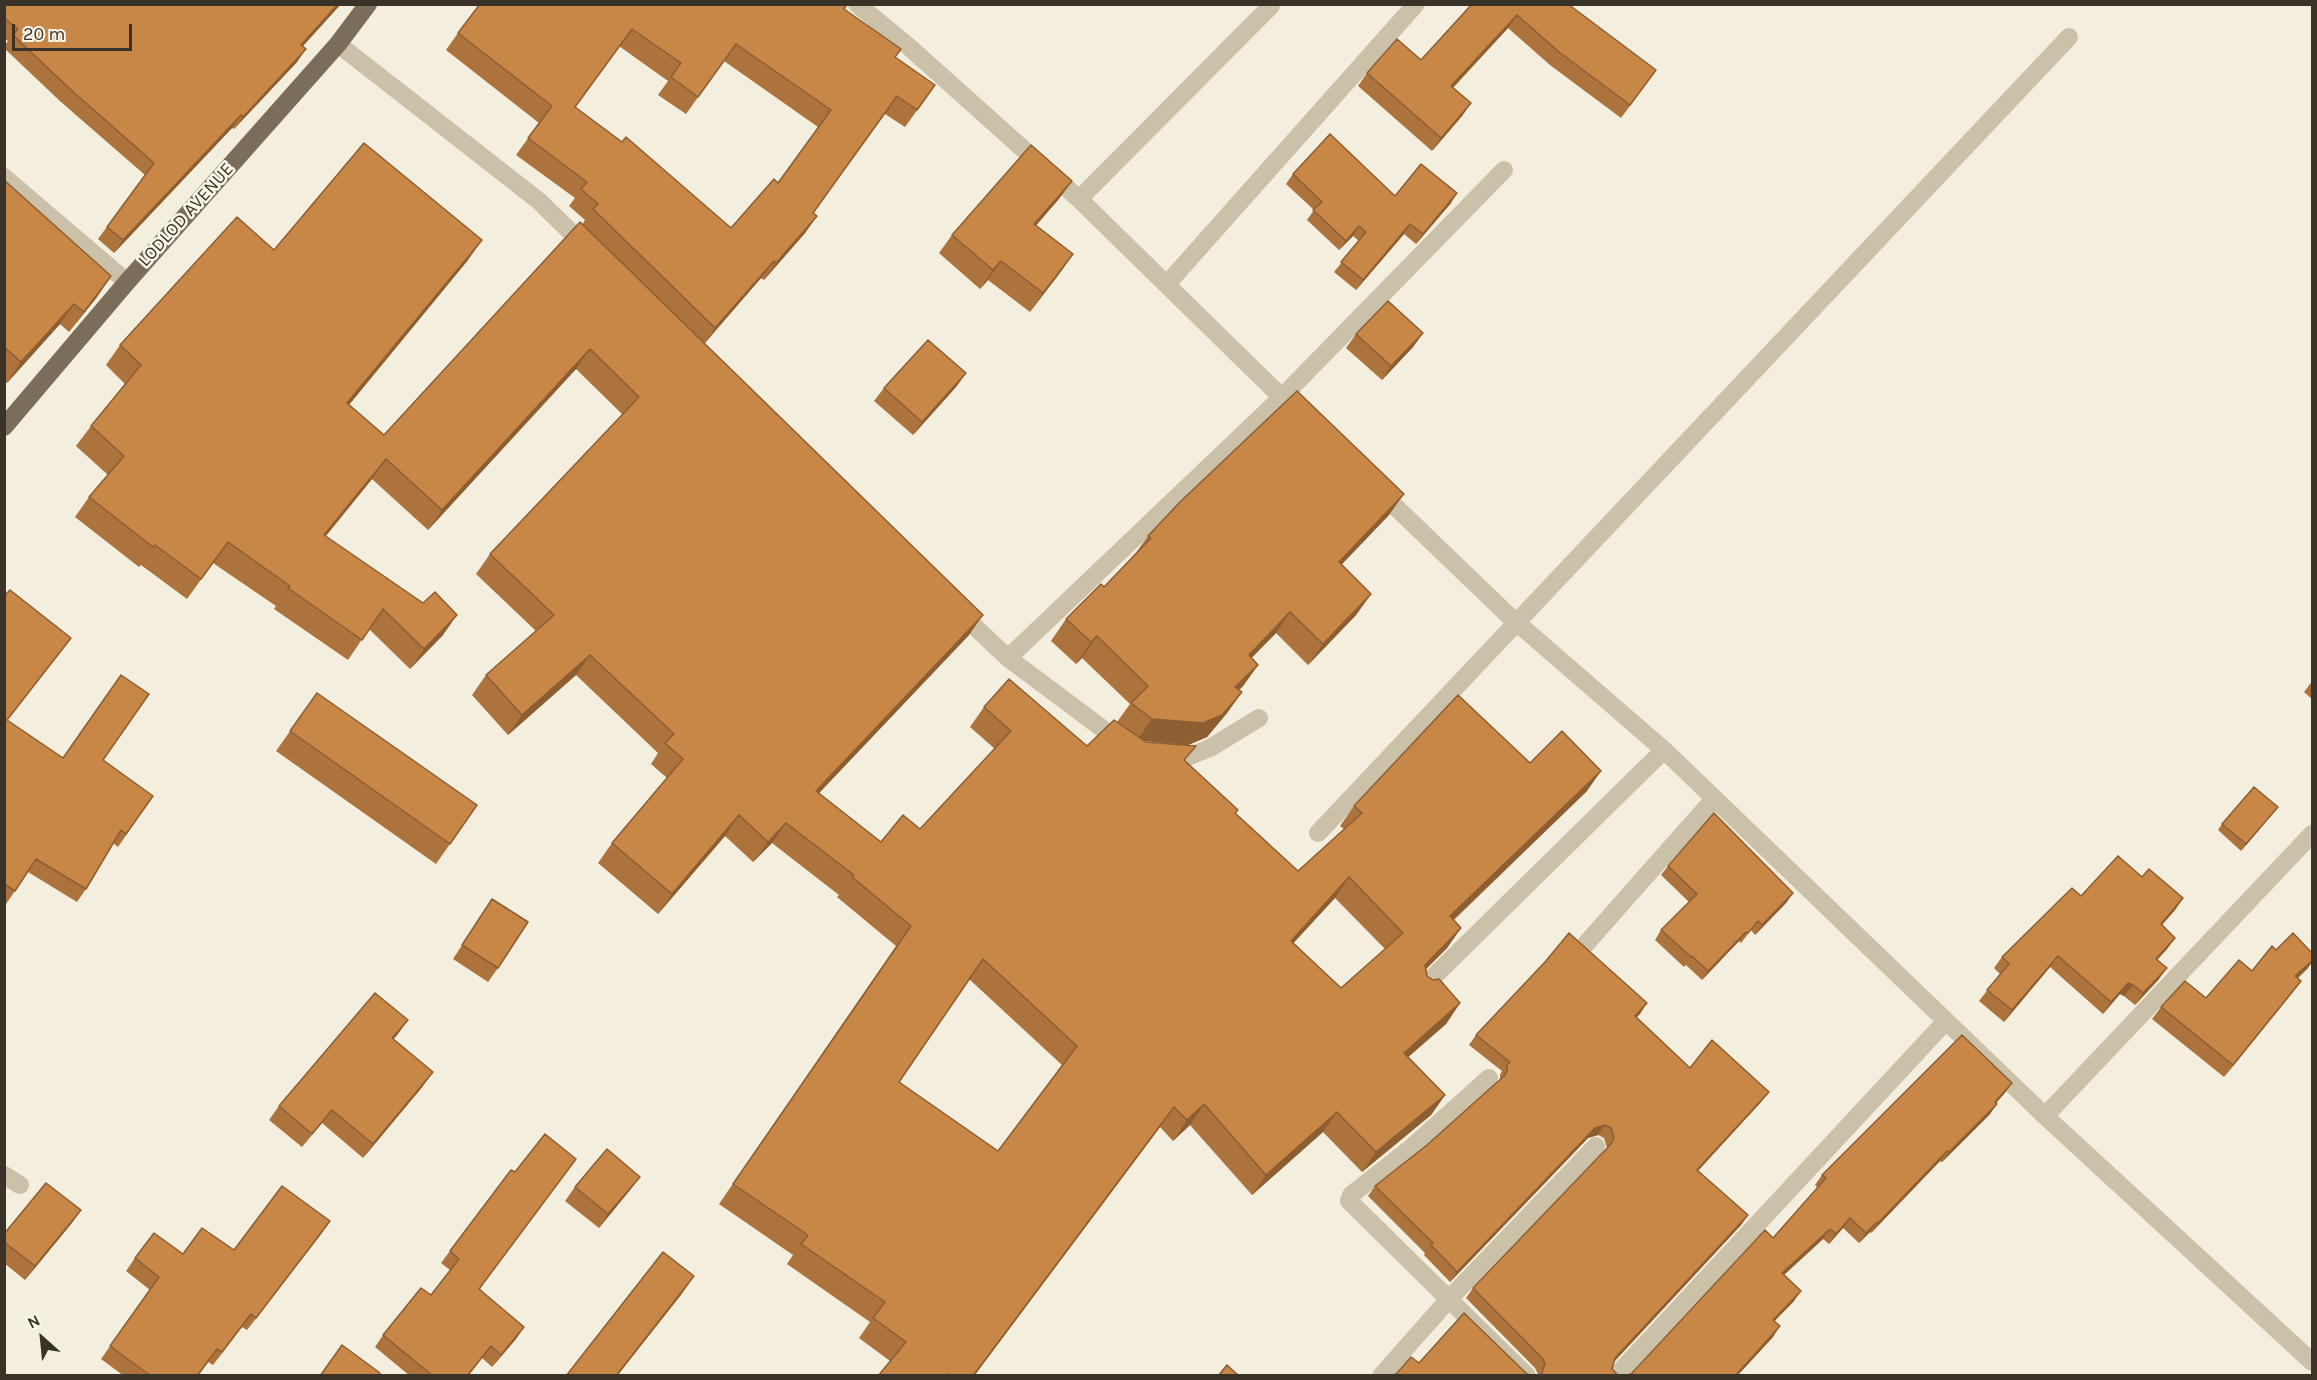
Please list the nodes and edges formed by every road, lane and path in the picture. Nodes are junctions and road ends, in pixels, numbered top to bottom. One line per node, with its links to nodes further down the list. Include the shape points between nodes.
1 (368, 4): 6 (main road, LODLOD AVENUE)
2 (857, 4): 9 (street)
3 (1416, 4): 12 (street)
4 (1271, 6): 9 (street)
5 (2069, 37): 18 (street)
6 (338, 44): 10 (street, via 539,201); 11 (main road, LODLOD AVENUE)
7 (1504, 170): 13 (street)
8 (4, 177): 11 (street)
9 (1079, 199): 12 (street)
10 (598, 259)
11 (127, 282): 14 (main road, LODLOD AVENUE)
12 (1167, 284): 13 (street)
13 (1282, 397): 15 (street); 19 (street)
14 (4, 427)
15 (1315, 429)
16 (1365, 477): 18 (street)
17 (941, 594): 19 (street)
18 (1517, 623): 21 (street); 23 (street)
19 (1008, 658): 20 (street, via 1133,751 1190,756)
20 (1259, 718)
21 (1664, 750): 22 (street); 26 (street)
22 (1713, 800): 25 (street); 27 (street)
23 (1318, 833)
24 (2313, 834): 29 (street)
25 (1584, 946)
26 (1421, 989)
27 (1946, 1021): 29 (street); 35 (street)
28 (1489, 1078): 31 (street, via 1351,1195 1349,1201)
29 (2045, 1116): 32 (street)
30 (1596, 1146): 31 (street)
31 (1450, 1298): 33 (street); 34 (street)
32 (2313, 1362)
33 (1381, 1376)
34 (1527, 1376)
35 (1616, 1376)

